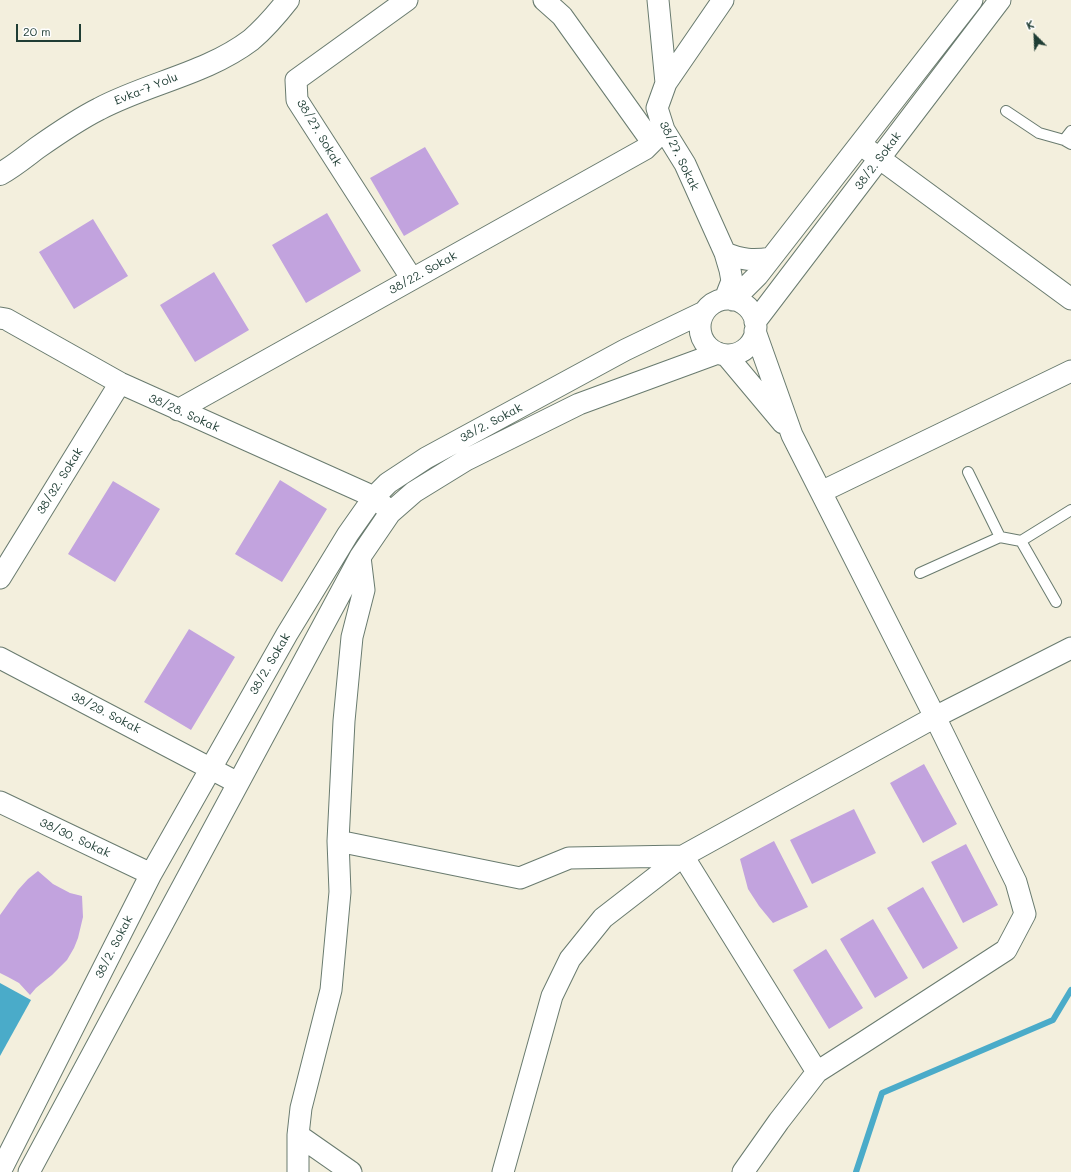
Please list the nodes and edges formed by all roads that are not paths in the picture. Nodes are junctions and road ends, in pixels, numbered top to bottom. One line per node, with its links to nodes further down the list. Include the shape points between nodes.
1 (288, 0): 15 (street, Evka-7 Yolu, via 263,29 237,49 206,66 100,108 62,130)
2 (408, 0): 18 (street, 38/27. Sokak, via 296,80 297,100)
3 (544, 0): 11 (street, 38/27. Sokak, via 562,16)
4 (658, 0): 8 (street)
5 (723, 0): 8 (street, 38/27. Sokak)
6 (972, 0): 13 (street, 38/2. Sokak)
7 (1000, 0): 14 (street, 38/2. Sokak)
8 (666, 83): 11 (street, 38/27. Sokak, via 657,108)
9 (1006, 111): 12 (lane, via 1039,133)
10 (1071, 131): 12 (lane)
11 (658, 136): 16 (street, 38/27. Sokak, via 685,164); 18 (street, 38/22. Sokak, via 645,149)
12 (1068, 142)
13 (860, 143): 14 (street); 17 (street, 38/2. Sokak)
14 (880, 158): 20 (street); 23 (street, 38/2. Sokak)
15 (0, 174)
16 (725, 254): 17 (street, via 750,260); 19 (street, 38/27. Sokak, via 732,280)
17 (771, 258): 19 (street, 38/2. Sokak, via 758,275)
18 (412, 279): 27 (street, 38/22. Sokak)
19 (729, 299): 21 (street, via 709,305); 23 (street, via 741,302 748,308 753,314)
20 (1071, 299)
21 (704, 312): 24 (street, via 700,319 701,336 710,350); 31 (street, 38/2. Sokak, via 625,350 426,458 388,483)
22 (0, 318): 26 (street, 38/28. Sokak)
23 (755, 326): 24 (street, via 753,339 748,346 734,354); 28 (street)
24 (722, 354): 28 (street); 33 (street, 38/2. Sokak, via 572,408 466,460 414,492)
25 (1071, 371): 30 (street)
26 (120, 383): 27 (street, 38/28. Sokak); 38 (street, 38/32. Sokak)
27 (178, 410): 31 (street, 38/28. Sokak)
28 (792, 435): 30 (street)
29 (968, 472): 34 (lane)
30 (821, 492): 44 (street)
31 (374, 497): 33 (street); 41 (street, 38/2. Sokak, via 348,534)
32 (1071, 510): 35 (lane)
33 (390, 513): 36 (street, 38/2. Sokak)
34 (1000, 537): 35 (lane); 37 (lane)
35 (1021, 541): 39 (lane)
36 (360, 557): 43 (street, 38/2. Sokak); 48 (street, via 364,590 352,637 344,722)
37 (920, 573)
38 (0, 578)
39 (1056, 602)
40 (1071, 648): 44 (street)
41 (279, 649): 43 (street); 45 (street, 38/2. Sokak)
42 (0, 658): 45 (street, 38/29. Sokak)
43 (303, 663): 46 (street, 38/2. Sokak)
44 (935, 717): 49 (street); 51 (street, via 1016,882 1026,914 1006,950)
45 (212, 768): 46 (street, 38/29. Sokak); 50 (street, 38/2. Sokak)
46 (238, 783): 54 (street, 38/2. Sokak)
47 (0, 802): 50 (street, 38/30. Sokak)
48 (338, 841): 49 (street, via 520,878 570,858); 52 (street, via 340,892 331,990 301,1108)
49 (684, 856): 51 (street); 57 (street, via 603,918 570,959 552,996)
50 (151, 874): 53 (street, 38/2. Sokak)
51 (817, 1072): 58 (street)
52 (298, 1135): 55 (street); 56 (street)
53 (0, 1172)
54 (29, 1172)
55 (298, 1172)
56 (351, 1172)
57 (503, 1172)
58 (742, 1172)

